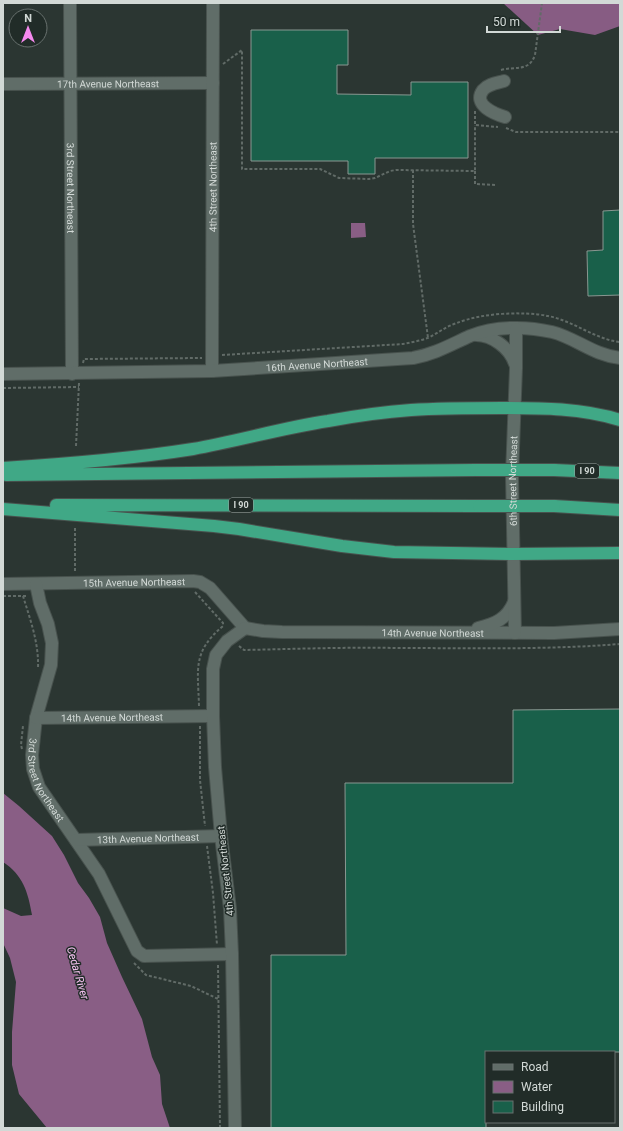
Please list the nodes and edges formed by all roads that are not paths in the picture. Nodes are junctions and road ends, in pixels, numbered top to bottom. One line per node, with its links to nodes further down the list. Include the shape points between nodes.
1 (70, 3): 6 (street, 3rd Street Northeast)
2 (213, 3): 4 (street, 4th Street Northeast)
3 (501, 76): 7 (street, via 483,90 481,99 487,110)
4 (213, 77): 6 (street, 17th Avenue Northeast); 12 (street, 4th Street Northeast)
5 (3, 84): 6 (street, 17th Avenue Northeast)
6 (69, 84): 14 (street, 3rd Street Northeast)
7 (505, 117)
8 (516, 329): 9 (street, 16th Avenue Northeast, via 485,331); 10 (street, 16th Avenue Northeast, via 552,332 599,353); 11 (street, 6th Street Northeast)
9 (473, 336): 11 (street, via 486,337 501,345 511,354); 12 (street, 16th Avenue Northeast, via 441,351 413,358)
10 (620, 358)
11 (516, 368): 15 (street, 6th Street Northeast)
12 (212, 371): 14 (street, 16th Avenue Northeast)
13 (3, 374): 14 (street, 16th Avenue Northeast)
14 (72, 374)
15 (515, 408): 16 (highway, via 571,410); 17 (highway, via 384,412 163,453); 24 (street, 6th Street Northeast, via 512,453)
16 (620, 420)
17 (3, 468)
18 (620, 473): 19 (highway, I 90, bridge, via 476,470)
19 (3, 475)
20 (3, 506): 22 (highway, I 90, bridge, via 554,506)
21 (3, 509): 24 (highway, via 214,526 394,552)
22 (620, 510)
23 (620, 553): 24 (highway)
24 (514, 554): 27 (street, 6th Street Northeast)
25 (3, 584): 26 (street, 15th Avenue Northeast)
26 (36, 584): 28 (street, 15th Avenue Northeast, via 200,582 210,588); 33 (street, 3rd Street Northeast, via 52,643 51,664)
27 (514, 602): 30 (street, via 508,614 497,622); 31 (street, 6th Street Northeast)
28 (245, 628): 30 (street, 14th Avenue Northeast, via 282,632); 32 (street, 4th Street Northeast, via 227,641 216,655 213,669)
29 (620, 629): 31 (street, 14th Avenue Northeast)
30 (457, 632): 31 (street, 14th Avenue Northeast)
31 (514, 633)
32 (213, 716): 33 (street, 14th Avenue Northeast); 34 (street, 4th Street Northeast)
33 (36, 718): 35 (street, 3rd Street Northeast, via 33,769 39,787)
34 (220, 836): 35 (street, 13th Avenue Northeast); 36 (street, 4th Street Northeast, via 227,880)
35 (76, 840): 36 (street, 3rd Street Northeast, via 99,874 137,951 144,956)
36 (232, 954): 37 (street, 4th Street Northeast)
37 (235, 1128)

